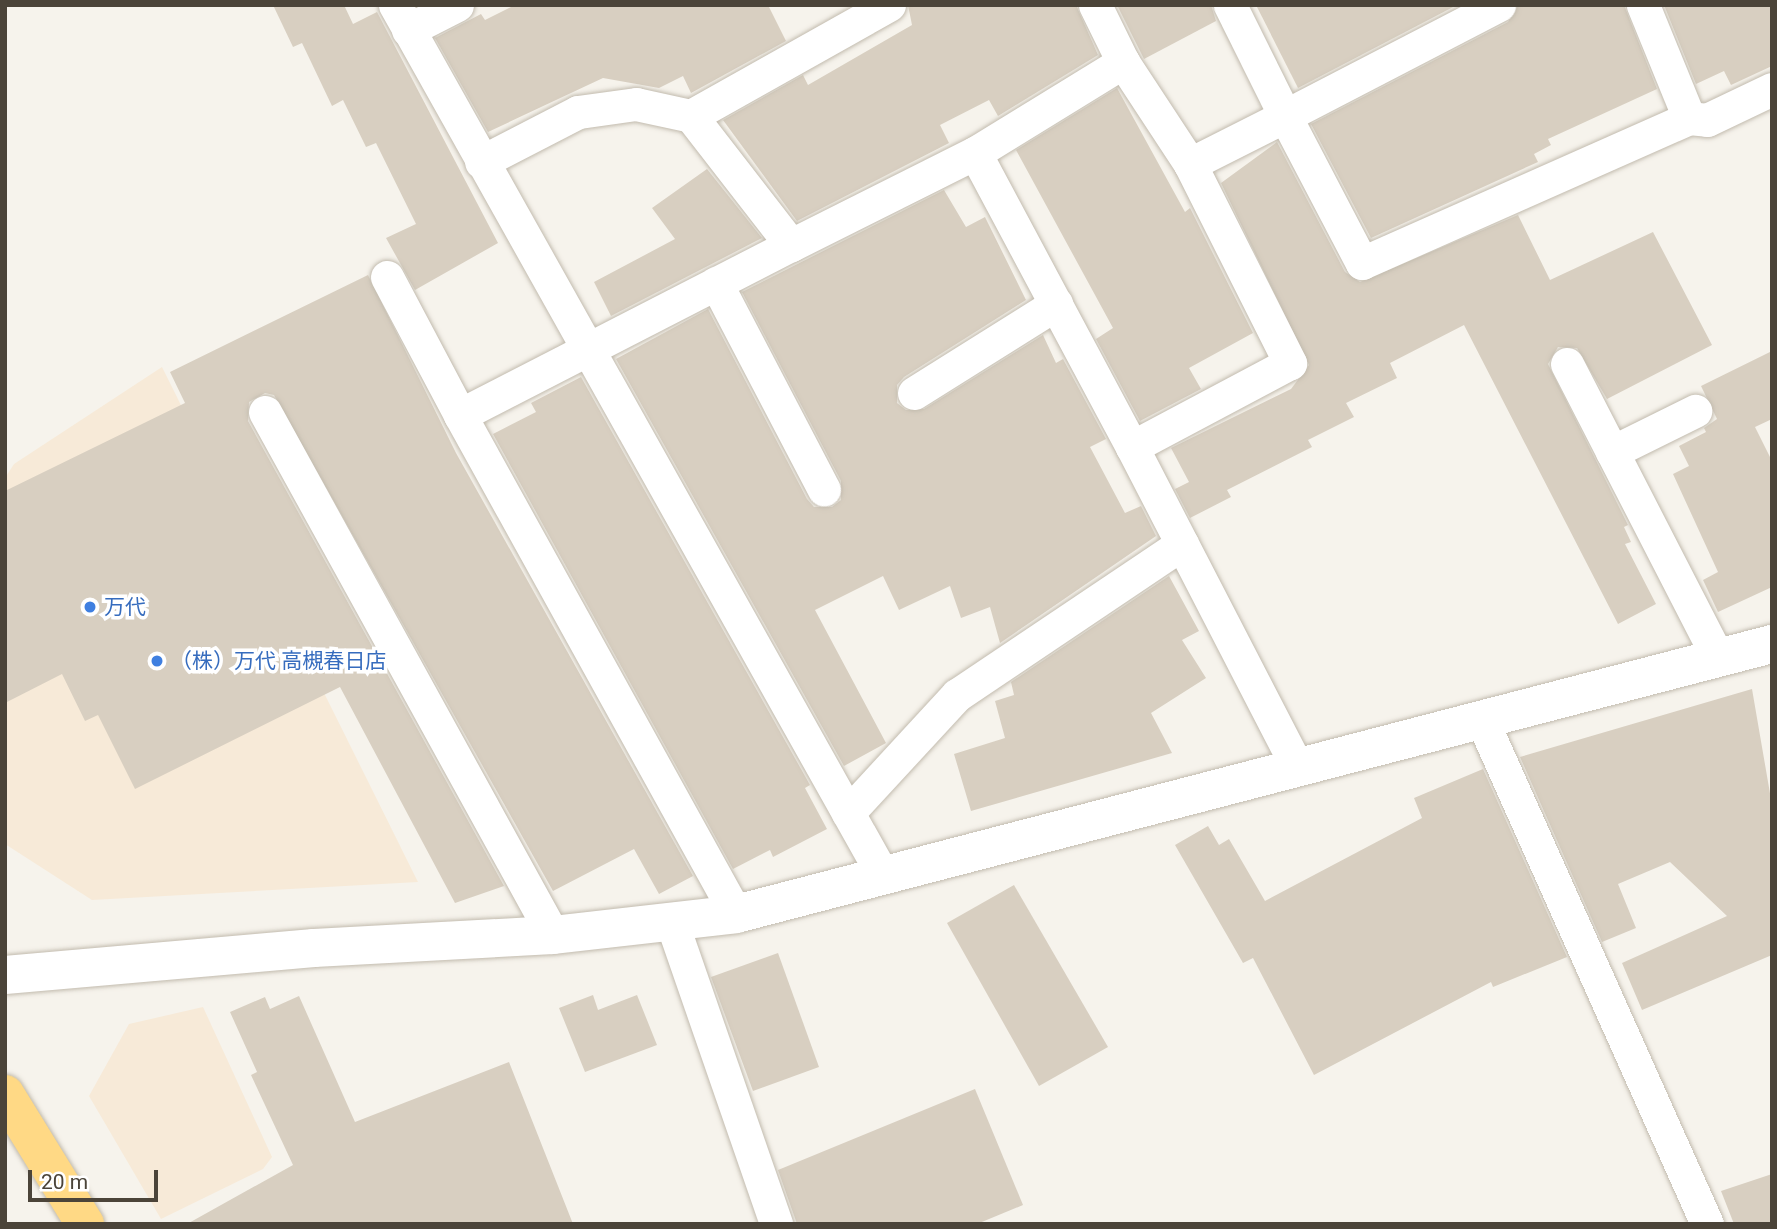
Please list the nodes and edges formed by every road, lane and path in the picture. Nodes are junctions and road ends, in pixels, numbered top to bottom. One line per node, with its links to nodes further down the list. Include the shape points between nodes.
1 (457, 5): 7 (street)
2 (889, 5): 10 (street)
3 (1095, 5): 8 (street)
4 (1230, 5): 11 (street)
5 (1499, 5): 11 (street)
6 (1643, 5): 12 (street)
7 (402, 18): 14 (street)
8 (1123, 62): 13 (street); 15 (street)
9 (1772, 89): 12 (street, via 1707,120)
10 (691, 116): 14 (street, via 636,104 578,112); 16 (street)
11 (1284, 116): 12 (street, via 1362,263); 15 (street)
12 (1689, 118)
13 (975, 153): 16 (street); 19 (street)
14 (481, 162): 20 (street)
15 (1190, 164): 26 (street, via 1290,363)
16 (791, 244): 18 (street)
17 (387, 277): 25 (street)
18 (716, 283): 20 (street); 28 (street)
19 (1056, 304): 22 (street); 26 (street)
20 (589, 350): 25 (street); 34 (street)
21 (1567, 364): 27 (street)
22 (914, 393)
23 (1695, 411): 27 (street)
24 (265, 412): 38 (street)
25 (460, 415): 36 (street)
26 (1132, 447): 29 (street)
27 (1612, 452): 31 (street)
28 (824, 490)
29 (1182, 544): 33 (street); 34 (street, via 957,695)
30 (1772, 644): 31 (street)
31 (1718, 658): 32 (street)
32 (1482, 720): 33 (street); 43 (street)
33 (1298, 769): 35 (street)
34 (848, 813): 35 (street)
35 (884, 877): 36 (street)
36 (736, 914): 37 (street)
37 (672, 923): 38 (street); 42 (street)
38 (554, 935): 39 (street, via 314,948)
39 (5, 975)
40 (5, 1094): 41 (highway)
41 (85, 1224)
42 (776, 1224)
43 (1707, 1224)

